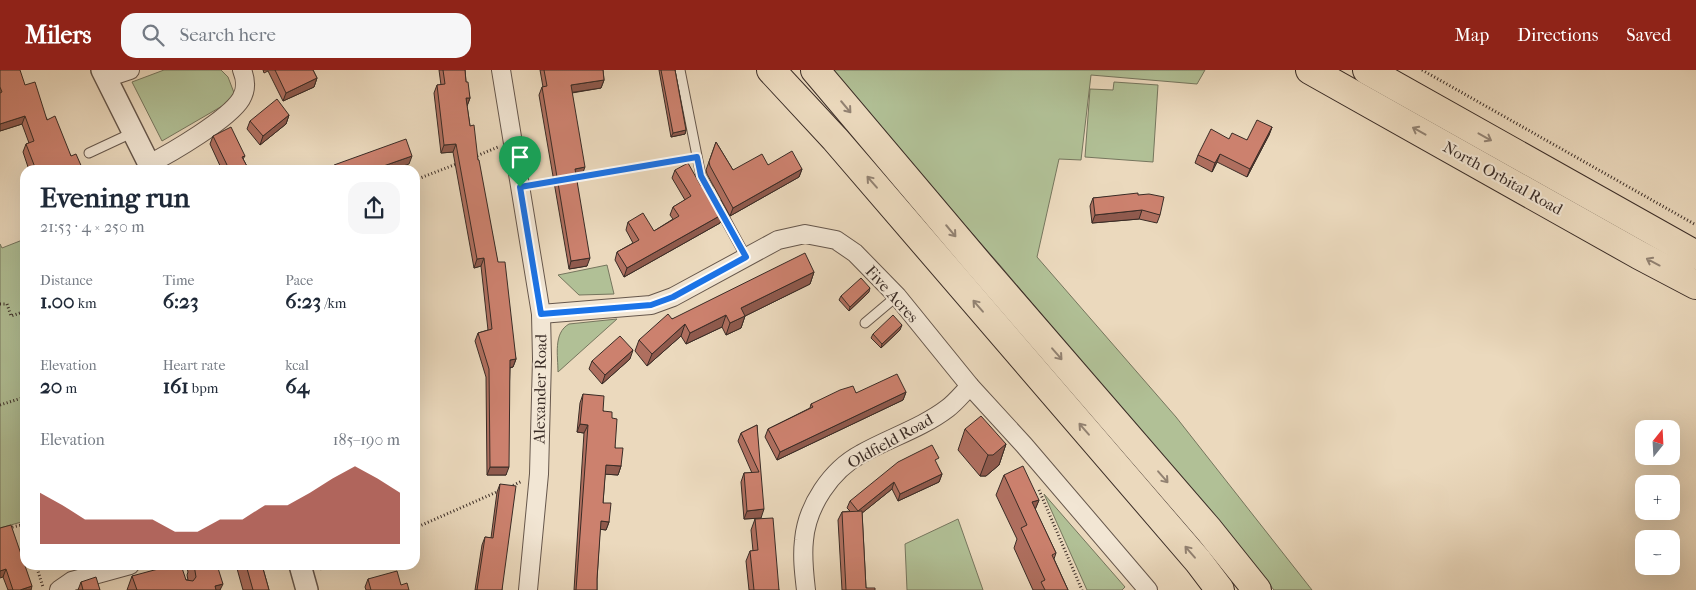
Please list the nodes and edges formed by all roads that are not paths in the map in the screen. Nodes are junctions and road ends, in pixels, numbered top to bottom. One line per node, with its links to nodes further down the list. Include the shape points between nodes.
1 (130, 70): 9 (street)
2 (242, 70): 13 (street, via 246,82 244,91 232,111)
3 (501, 70): 18 (street, Alexander Road)
4 (680, 70): 15 (lane, via 701,176)
5 (771, 70): 28 (main road, one-way to 5, via 835,139)
6 (815, 70): 29 (main road, one-way to 29)
7 (1310, 70): 16 (main road, North Orbital Road, one-way to 7)
8 (1367, 70): 14 (main road, North Orbital Road, one-way to 14)
9 (104, 74): 10 (street)
10 (134, 132): 11 (lane); 12 (street)
11 (88, 153)
12 (150, 165)
13 (154, 165)
14 (1696, 255)
15 (746, 257): 17 (street, Five Acres, via 778,240 805,234 836,240 855,253); 18 (street, Five Acres, via 673,297 651,305)
16 (1696, 285)
17 (897, 296): 19 (lane); 20 (street, Five Acres)
18 (541, 314): 25 (street, Alexander Road, via 539,474)
19 (865, 324)
20 (970, 386): 26 (street, Oldfield Road, via 931,420 859,455 837,472 808,520 804,539); 27 (street, Five Acres)
21 (112, 570): 23 (street, via 72,581)
22 (301, 570): 24 (street)
23 (59, 590)
24 (307, 590)
25 (528, 590)
26 (806, 590)
27 (1148, 590)
28 (1220, 590)
29 (1257, 590)

